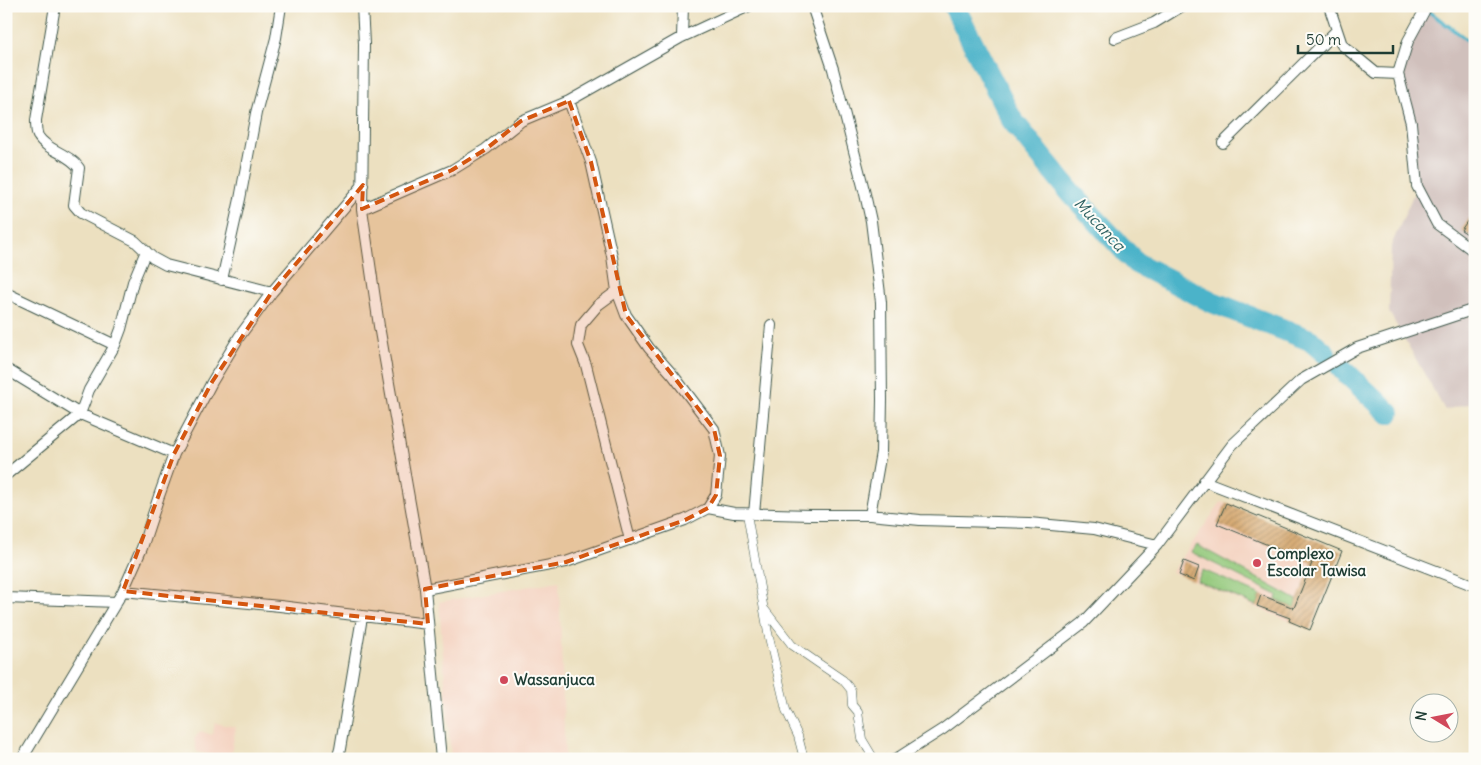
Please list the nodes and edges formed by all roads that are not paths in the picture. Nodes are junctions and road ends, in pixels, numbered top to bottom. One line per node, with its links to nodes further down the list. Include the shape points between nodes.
1 (55, 6): 18 (street, via 36,120 38,135 46,145 74,161 79,168 74,205 81,213 135,241)
2 (281, 6): 20 (street)
3 (362, 6): 16 (street)
4 (683, 6): 11 (street)
5 (749, 6): 11 (street)
6 (812, 6): 34 (street, via 833,69 865,194 881,302 881,452)
7 (1182, 6): 12 (street, via 1154,23)
8 (1329, 6): 10 (street)
9 (1427, 6): 13 (street, via 1408,41)
10 (1337, 30): 13 (street, via 1342,45 1376,73); 15 (street)
11 (682, 37): 14 (street)
12 (1115, 38)
13 (1398, 74): 19 (street, via 1411,123 1417,186 1437,224)
14 (569, 101): 17 (street, via 521,120 486,149 452,170); 21 (street, via 591,162)
15 (1223, 143)
16 (362, 186): 17 (street); 22 (street)
17 (362, 209): 38 (street)
18 (146, 251): 20 (street, via 166,265); 26 (street, via 133,282)
19 (1475, 252)
20 (222, 280): 22 (street)
21 (617, 291): 32 (street, via 626,315 649,348 714,429 720,456 716,495); 35 (street, via 598,305 582,325 578,345 586,364)
22 (272, 292): 29 (street, via 239,337)
23 (6, 293): 26 (street)
24 (1475, 309): 31 (street, via 1357,348 1301,380 1232,445)
25 (771, 325): 33 (street)
26 (115, 345): 28 (street, via 89,390)
27 (6, 370): 28 (street)
28 (80, 414): 29 (street); 30 (street)
29 (174, 454): 39 (street, via 142,548)
30 (6, 475)
31 (1204, 481): 36 (street); 37 (street)
32 (708, 508): 33 (street); 35 (street)
33 (750, 514): 34 (street); 42 (street)
34 (870, 514): 36 (street, via 920,520 1029,523 1094,529)
35 (630, 540): 38 (street, via 566,562)
36 (1157, 545): 50 (street, via 1083,623 943,729)
37 (1475, 586)
38 (425, 589): 44 (street)
39 (123, 591): 41 (street); 43 (street)
40 (6, 598): 41 (street)
41 (116, 602): 45 (street)
42 (764, 608): 48 (street, via 786,710); 49 (street, via 792,645 843,680 852,690 852,705 858,712 862,739)
43 (362, 617): 44 (street); 46 (street)
44 (428, 624): 47 (street)
45 (22, 759)
46 (337, 759)
47 (441, 759)
48 (804, 759)
49 (874, 759)
50 (896, 759)

